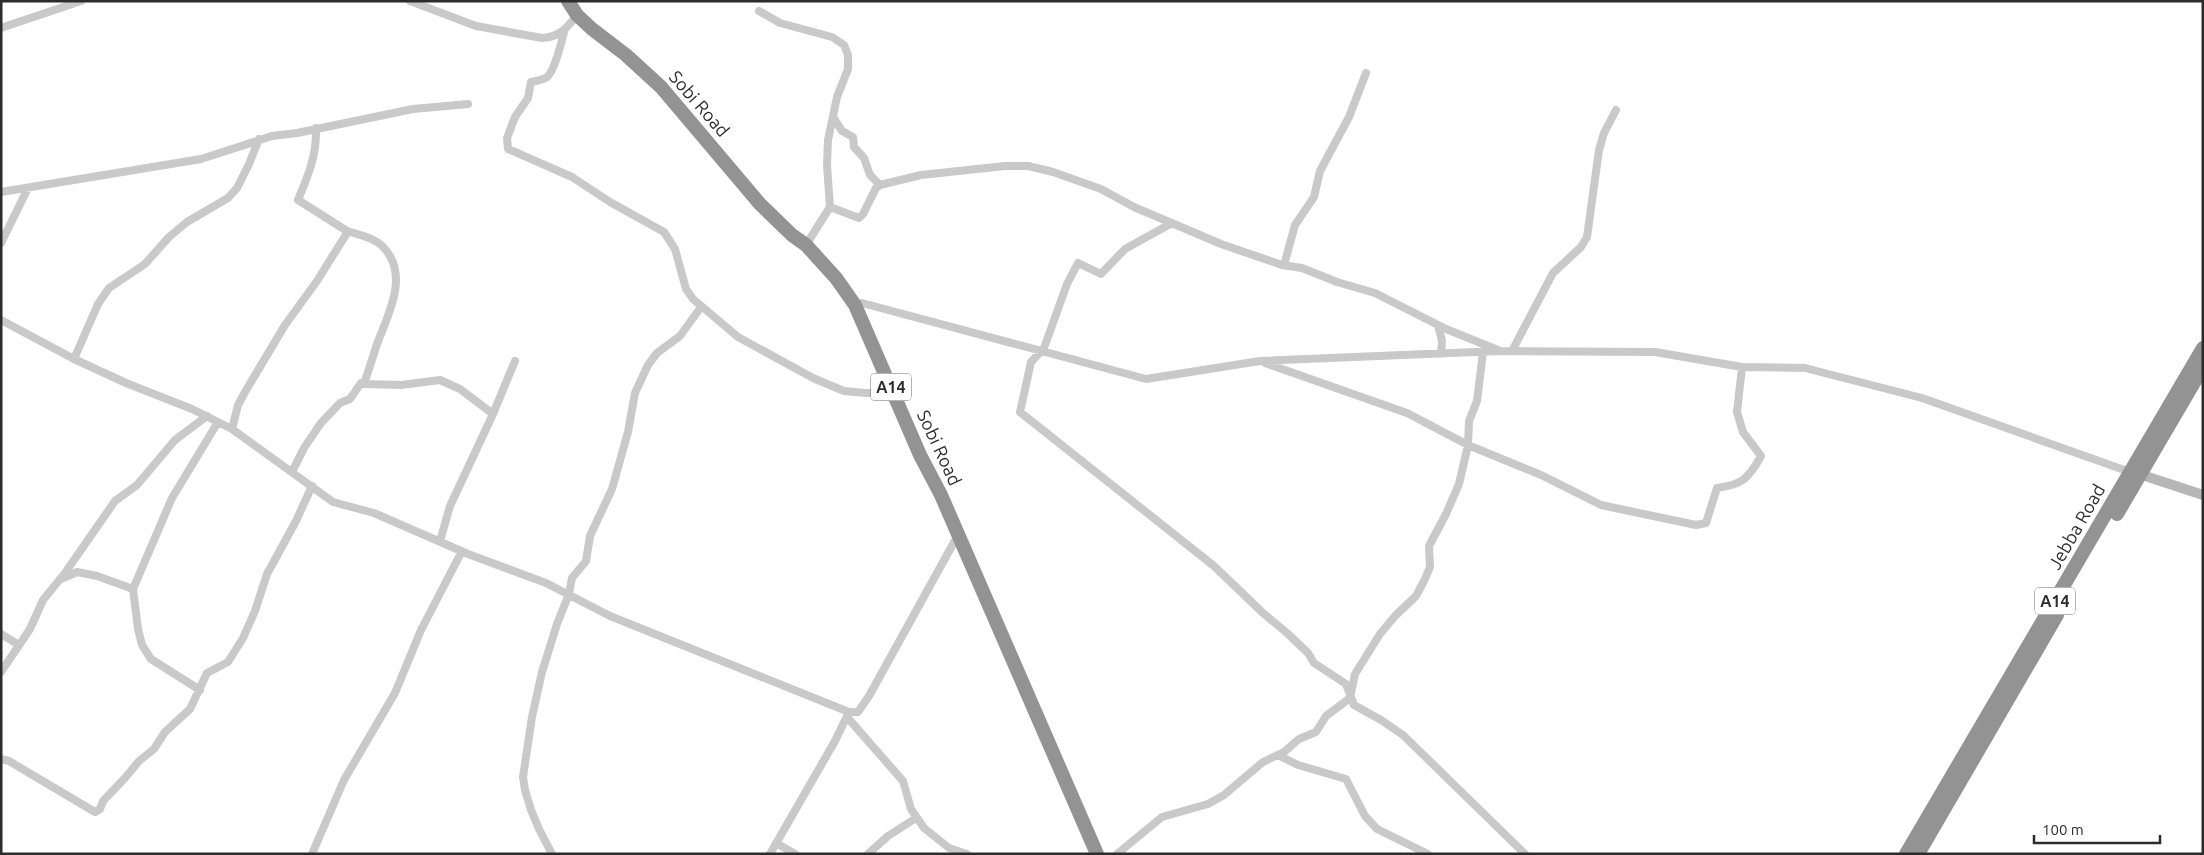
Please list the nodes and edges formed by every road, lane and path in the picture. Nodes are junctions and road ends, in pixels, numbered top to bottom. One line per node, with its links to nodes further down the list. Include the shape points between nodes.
1 (81, 1): 6 (street)
2 (410, 1): 7 (street, via 485,28 542,38)
3 (568, 1): 5 (highway, Sobi Road / A14)
4 (759, 11): 12 (street, via 780,23 832,37 844,45 848,69 836,96)
5 (577, 15): 7 (street); 22 (highway, Sobi Road / A14, via 661,87 760,204 792,236)
6 (5, 27): 8 (street)
7 (564, 32): 25 (street, via 549,75 531,82 528,98 515,117 508,149 572,178 664,232 675,250 686,289)
8 (1, 35)
9 (1366, 72): 23 (street, via 1342,132 1320,171 1314,197 1295,226)
10 (468, 104): 13 (street, via 412,109)
11 (1616, 110): 30 (street, via 1599,150 1587,237 1581,247 1552,273)
12 (833, 117): 15 (street, via 842,131 853,137 854,147 864,158 870,175); 18 (street, via 827,165)
13 (316, 128): 14 (street); 20 (street, via 317,144 312,167 298,200)
14 (259, 139): 16 (street, via 201,159); 34 (street, via 237,188 228,198 187,222 145,264 109,288 98,304)
15 (880, 185): 18 (street, via 859,218); 19 (street, via 951,171 1028,166 1102,188 1134,207)
16 (28, 188): 17 (street); 21 (street)
17 (1, 192)
18 (830, 207): 22 (street)
19 (1172, 223): 23 (street); 31 (street, via 1126,248 1101,274 1078,262 1044,348)
20 (347, 231): 39 (street, via 377,242 386,250 396,280 391,312); 44 (street, via 343,243 285,325 245,392)
21 (1, 243)
22 (806, 245): 24 (highway, Sobi Road / A14, via 824,262)
23 (1284, 265): 27 (street, via 1375,293)
24 (854, 305): 31 (street, via 862,303); 40 (highway, Sobi Road / A14)
25 (701, 307): 40 (street, via 738,337 813,378 844,390 866,394); 55 (street, via 680,336 657,353 635,393 612,489 590,536 586,561 572,578)
26 (1, 320): 34 (street)
27 (1438, 325): 29 (street); 33 (street)
28 (2203, 348): 47 (highway, Jebba Road / A14)
29 (1499, 351): 30 (street); 32 (street)
30 (1512, 351): 37 (street, via 1655,352)
31 (1039, 352): 36 (street, via 1146,379); 60 (street, via 1031,362 1020,412 1214,566 1308,653 1314,663 1346,684)
32 (1483, 352): 33 (street); 45 (street, via 1477,401 1469,421)
33 (1441, 354): 36 (street)
34 (74, 360): 42 (street)
35 (515, 361): 41 (street)
36 (1260, 361): 45 (street, via 1407,413)
37 (1742, 367): 45 (street, via 1737,412 1743,432 1761,456 1755,468 1736,486 1717,488 1706,523 1696,525 1601,505 1541,475); 47 (street, via 1804,368 1922,398)
38 (2203, 367): 47 (highway, A14)
39 (364, 384): 41 (street, via 401,386 440,380 460,389); 46 (street, via 361,383 350,398 340,403 321,423)
40 (894, 393): 50 (highway, Sobi Road / A14)
41 (493, 414): 51 (street, via 450,506)
42 (207, 416): 43 (street); 53 (street, via 175,440 137,485 115,501)
43 (218, 422): 44 (street); 54 (street, via 172,498)
44 (232, 429): 46 (street)
45 (1468, 445): 60 (street, via 1453,500 1429,546 1430,567 1424,581 1416,596 1380,634 1355,674)
46 (292, 472): 48 (street)
47 (2135, 473): 49 (street); 76 (highway, Jebba Road / A14); 77 (highway, A14)
48 (312, 486): 51 (street, via 342,506 374,513); 59 (street, via 267,574 243,638 228,662 207,673)
49 (2203, 495)
50 (958, 535): 61 (street, via 869,696 858,712); 72 (highway, Sobi Road / A14)
51 (440, 541): 52 (street)
52 (462, 551): 55 (street); 66 (street, via 421,630 395,693 344,780)
53 (59, 580): 54 (street, via 77,572); 57 (street, via 38,607 30,629)
54 (132, 589): 59 (street, via 142,645 151,659)
55 (569, 594): 61 (street, via 610,616); 67 (street, via 536,693 524,764 525,790 539,830)
56 (1, 634): 57 (street)
57 (19, 645): 58 (street)
58 (1, 672)
59 (200, 690): 63 (street, via 190,709 165,732 154,749 138,761 95,812)
60 (1350, 698): 62 (street, via 1326,716 1316,732 1298,739); 75 (street, via 1354,705 1403,735)
61 (848, 714): 64 (street, via 903,781); 65 (street, via 836,741)
62 (1278, 755): 73 (street, via 1263,762 1224,795 1208,804 1162,817); 74 (street, via 1298,765 1346,779 1364,816 1377,829)
63 (1, 759)
64 (916, 818): 70 (street); 71 (street, via 949,848)
65 (776, 843): 68 (street); 69 (street)
66 (312, 854)
67 (552, 854)
68 (770, 854)
69 (795, 854)
70 (868, 854)
71 (967, 854)
72 (1097, 854)
73 (1117, 854)
74 (1428, 854)
75 (1526, 854)
76 (1906, 854)
77 (1918, 854)

